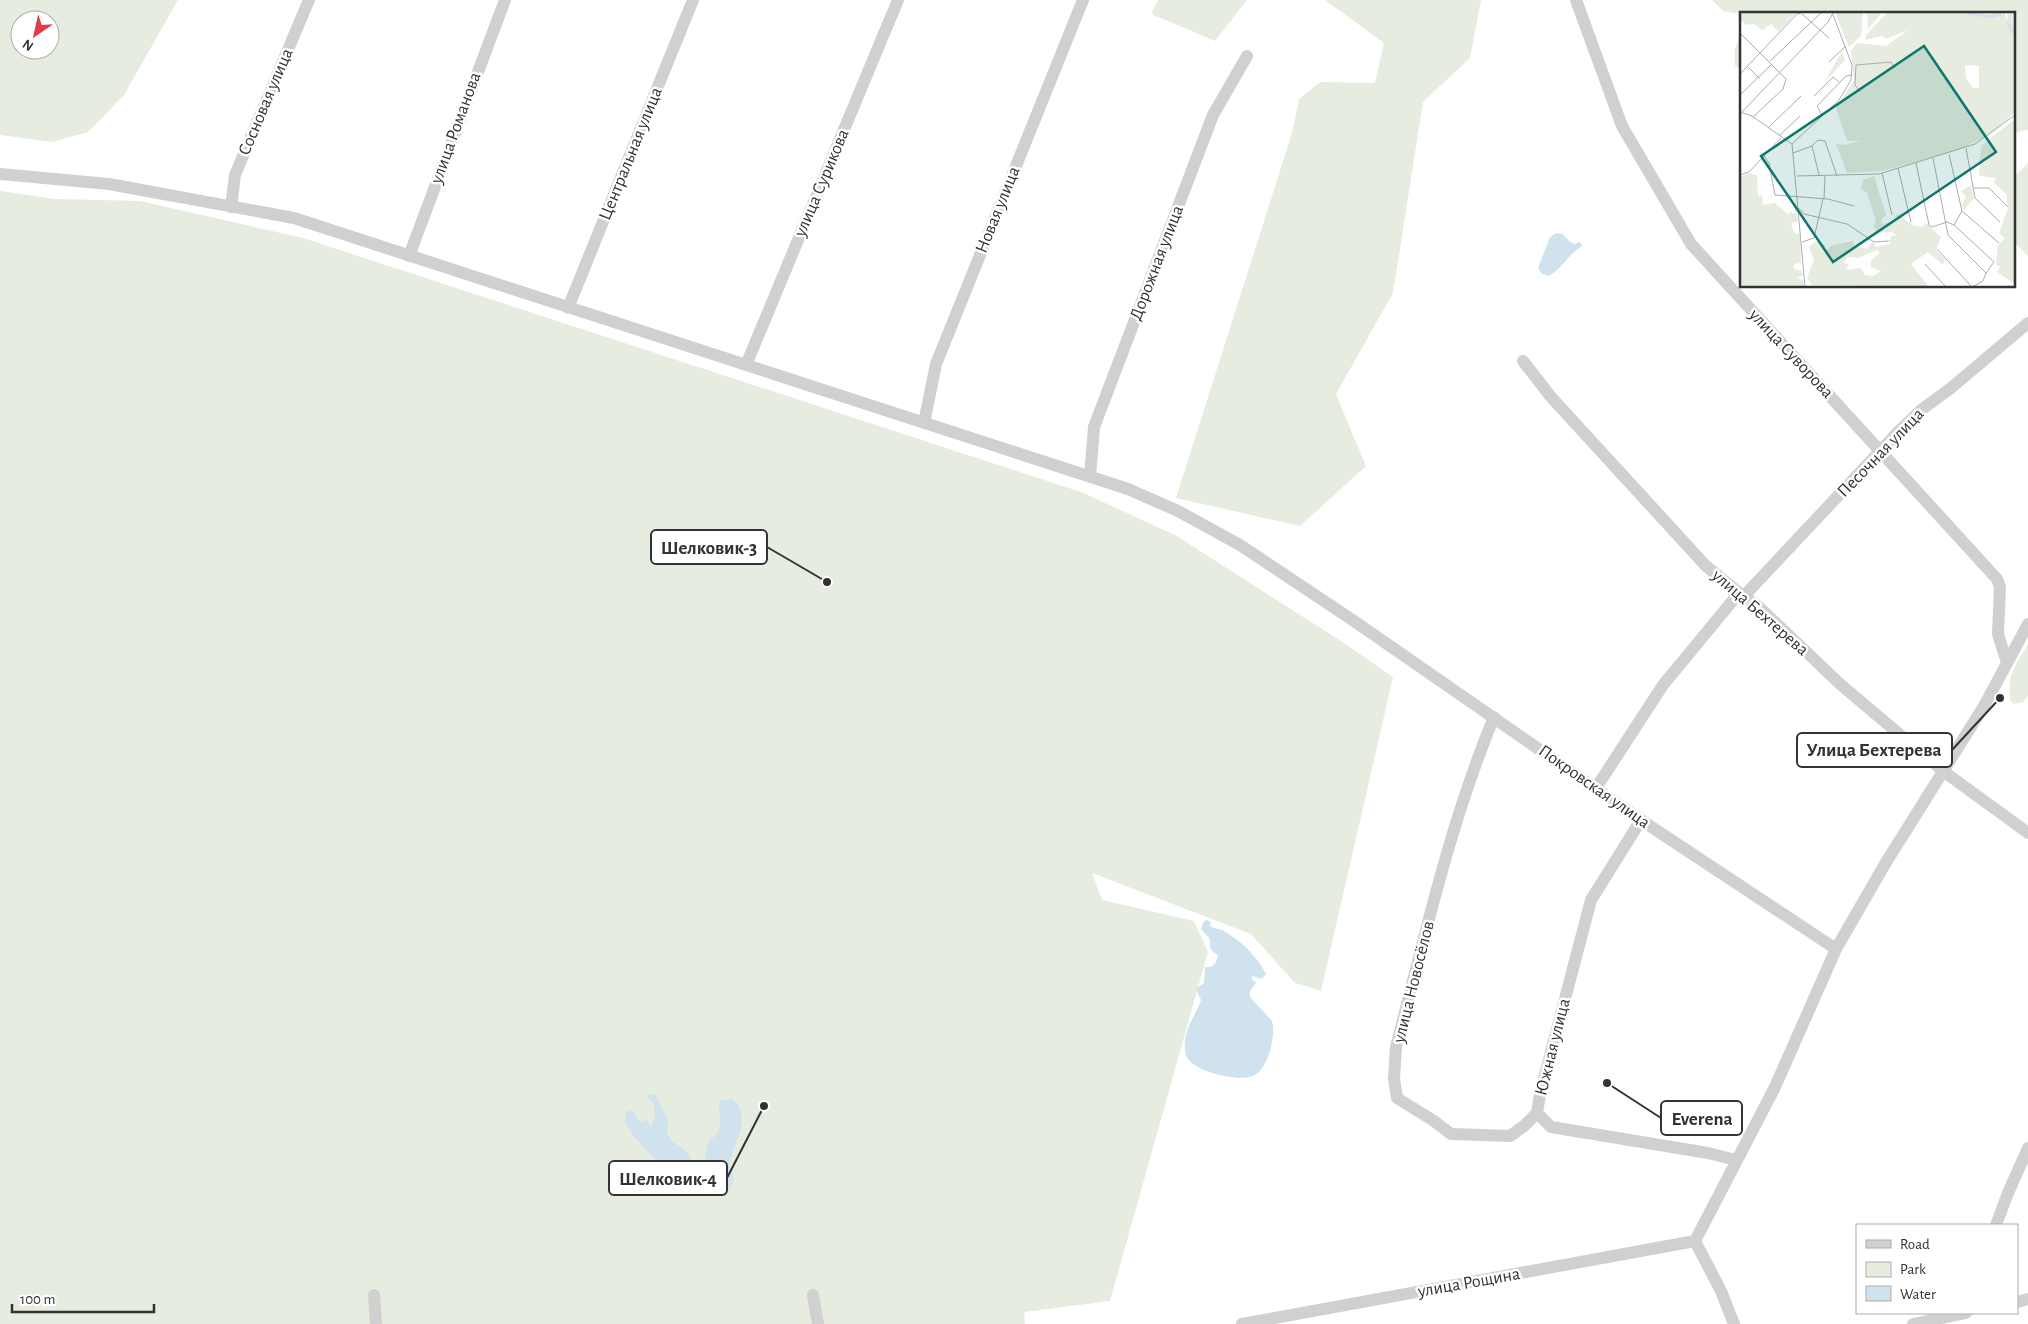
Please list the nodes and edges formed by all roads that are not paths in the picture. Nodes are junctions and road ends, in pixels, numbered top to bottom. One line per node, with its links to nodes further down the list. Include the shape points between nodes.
1 (308, 0): 9 (street, Сосновая улица, via 235,175)
2 (505, 0): 10 (street, улица Романова)
3 (693, 0): 11 (street, Центральная улица)
4 (898, 0): 14 (street, улица Сурикова)
5 (1083, 0): 15 (street, Новая улица, via 936,364)
6 (1576, 0): 16 (street, улица Суворова, via 1622,126 1690,244)
7 (1247, 56): 17 (street, Дорожная улица, via 1213,115 1094,427)
8 (0, 174): 9 (street, Покровская улица, via 109,184)
9 (231, 207): 10 (street, Покровская улица, via 294,218)
10 (409, 256): 11 (street, Покровская улица)
11 (568, 308): 14 (street, Покровская улица)
12 (2028, 323): 16 (street, Песочная улица, via 1921,410)
13 (1523, 361): 18 (street, улица Бехтерева, via 1551,397 1706,566)
14 (746, 365): 15 (street, Покровская улица)
15 (924, 423): 17 (street, Покровская улица)
16 (1882, 452): 18 (street, Песочная улица); 20 (street, улица Суворова, via 1996,579 2000,587 1998,634)
17 (1090, 477): 21 (street, Покровская улица, via 1128,489 1178,511 1240,545)
18 (1741, 594): 22 (street, улица Бехтерева); 23 (street, Песочная улица, via 1663,685)
19 (2028, 624): 20 (street)
20 (2007, 663): 22 (street)
21 (1494, 717): 23 (street, Покровская улица); 27 (street, улица Новосёлов, via 1452,836 1396,1047 1394,1079 1397,1098 1451,1134 1510,1136)
22 (1943, 771): 25 (street, улица Бехтерева); 26 (street)
23 (1596, 788): 24 (street, Покровская улица)
24 (1641, 820): 26 (street, Покровская улица); 27 (street, Южная улица, via 1591,900)
25 (2028, 833)
26 (1836, 949): 29 (street, via 1775,1086)
27 (1536, 1113): 29 (street, Южная улица, via 1551,1127)
28 (2028, 1148): 30 (street)
29 (1736, 1160): 31 (street)
30 (1996, 1224)
31 (1696, 1241): 35 (street, улица Рощина); 39 (street)
32 (374, 1295): 36 (street)
33 (813, 1295): 37 (street)
34 (1961, 1314): 40 (street)
35 (1270, 1322): 38 (street, улица Рощина)
36 (376, 1324)
37 (818, 1324)
38 (1242, 1324)
39 (1734, 1324)
40 (1913, 1324)

